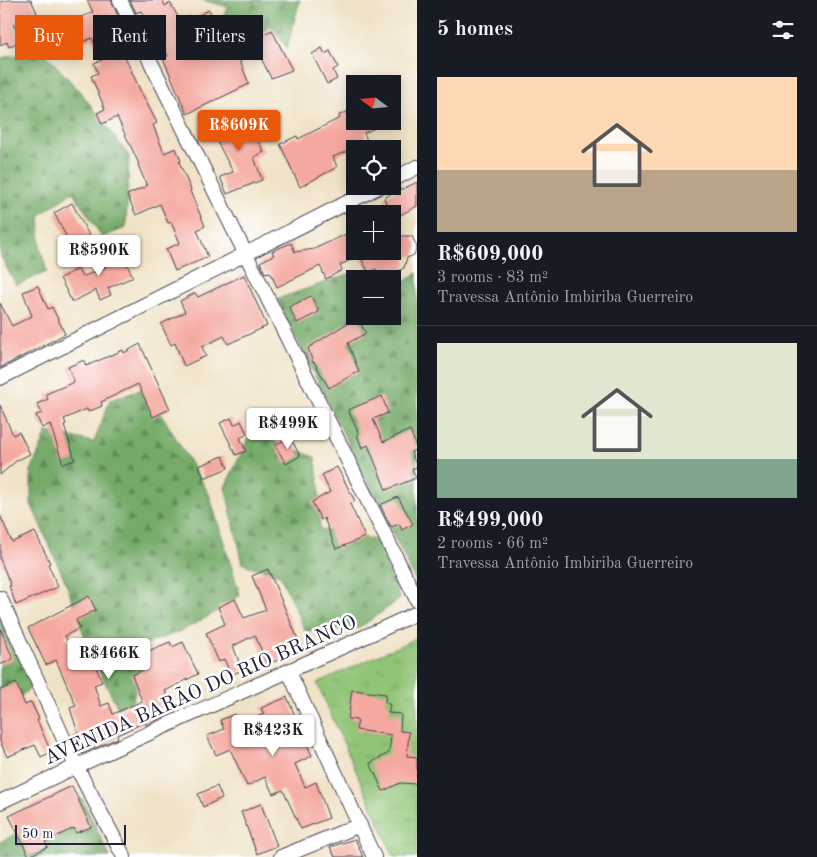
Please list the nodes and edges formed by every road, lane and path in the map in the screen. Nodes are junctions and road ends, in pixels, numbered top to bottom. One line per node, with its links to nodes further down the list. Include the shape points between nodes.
1 (120, 0): 5 (street)
2 (417, 167): 3 (street)
3 (401, 175)
4 (362, 195): 5 (street)
5 (245, 255): 6 (street); 8 (street)
6 (0, 378)
7 (0, 598): 11 (street)
8 (417, 600)
9 (417, 613): 10 (street, AVENIDA BARÃO DO RIO BRANCO)
10 (289, 672): 11 (street, AVENIDA BARÃO DO RIO BRANCO); 13 (street)
11 (76, 766): 12 (street, AVENIDA BARÃO DO RIO BRANCO); 14 (street)
12 (0, 802)
13 (360, 825): 15 (street); 16 (street)
14 (124, 857)
15 (281, 857)
16 (374, 857)

